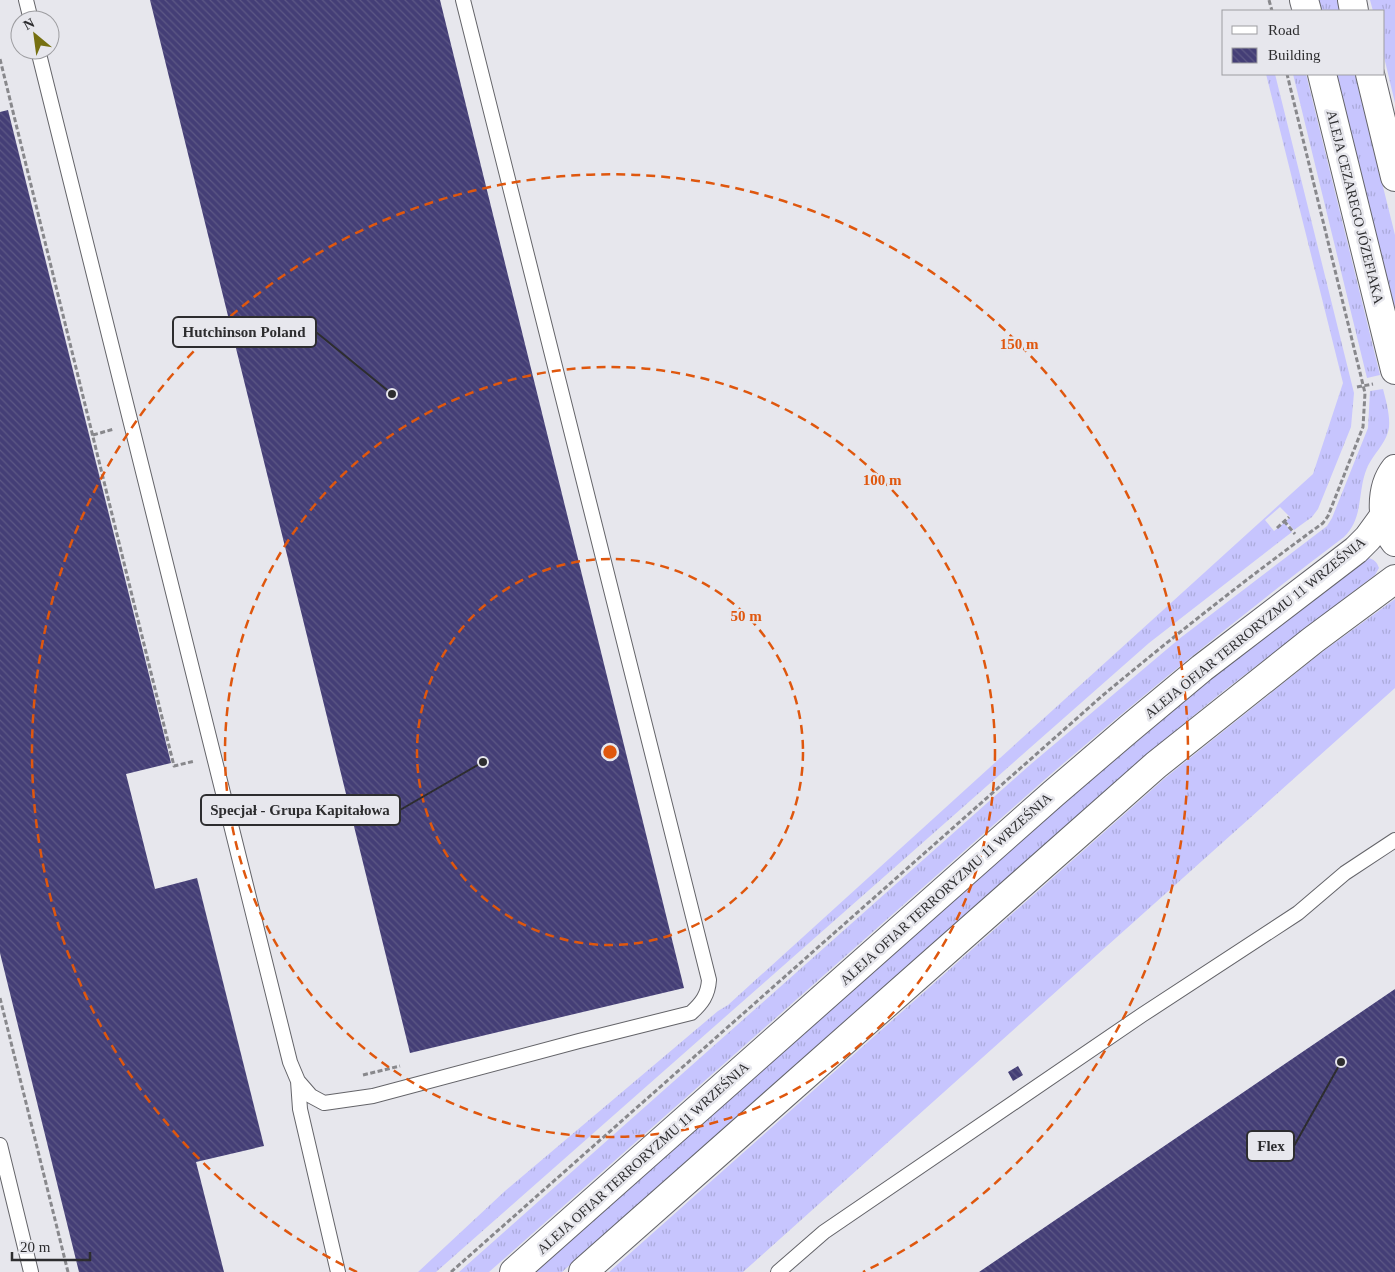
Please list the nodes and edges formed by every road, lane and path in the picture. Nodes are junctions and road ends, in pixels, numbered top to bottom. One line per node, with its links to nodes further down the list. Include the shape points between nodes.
1 (463, 0): 22 (lane, via 709,980 708,992 690,1013)
2 (0, 59): 17 (path, via 174,766)
3 (40, 60): 21 (lane, via 270,986)
4 (1287, 75): 27 (path, via 1365,392 1363,426 1328,516 1102,696)
5 (1322, 75): 8 (street, ALEJA CEZAREGO JÓZEFIAKA)
6 (1370, 75): 7 (street)
7 (1395, 177)
8 (1395, 370)
9 (1395, 468): 10 (street, via 1386,490)
10 (1384, 516): 15 (street); 28 (street, ALEJA OFIAR TERRORYZMU 11 WRZEŚNIA, via 1356,550 1202,668 1053,794)
11 (1289, 517): 12 (path)
12 (1284, 521): 13 (path); 14 (path)
13 (1277, 528)
14 (1295, 534)
15 (1395, 542)
16 (1395, 579): 29 (street, via 1156,765)
17 (201, 760)
18 (1395, 840): 30 (lane, via 1345,873 1298,913 824,1232)
19 (0, 998): 25 (path)
20 (356, 1077): 22 (path, via 410,1063)
21 (298, 1081): 22 (lane, via 311,1096 324,1103 373,1096); 26 (lane, via 300,1109)
22 (415, 1084)
23 (0, 1145): 24 (lane)
24 (31, 1272)
25 (68, 1272)
26 (338, 1272)
27 (451, 1272)
28 (514, 1272)
29 (583, 1272)
30 (778, 1272)

